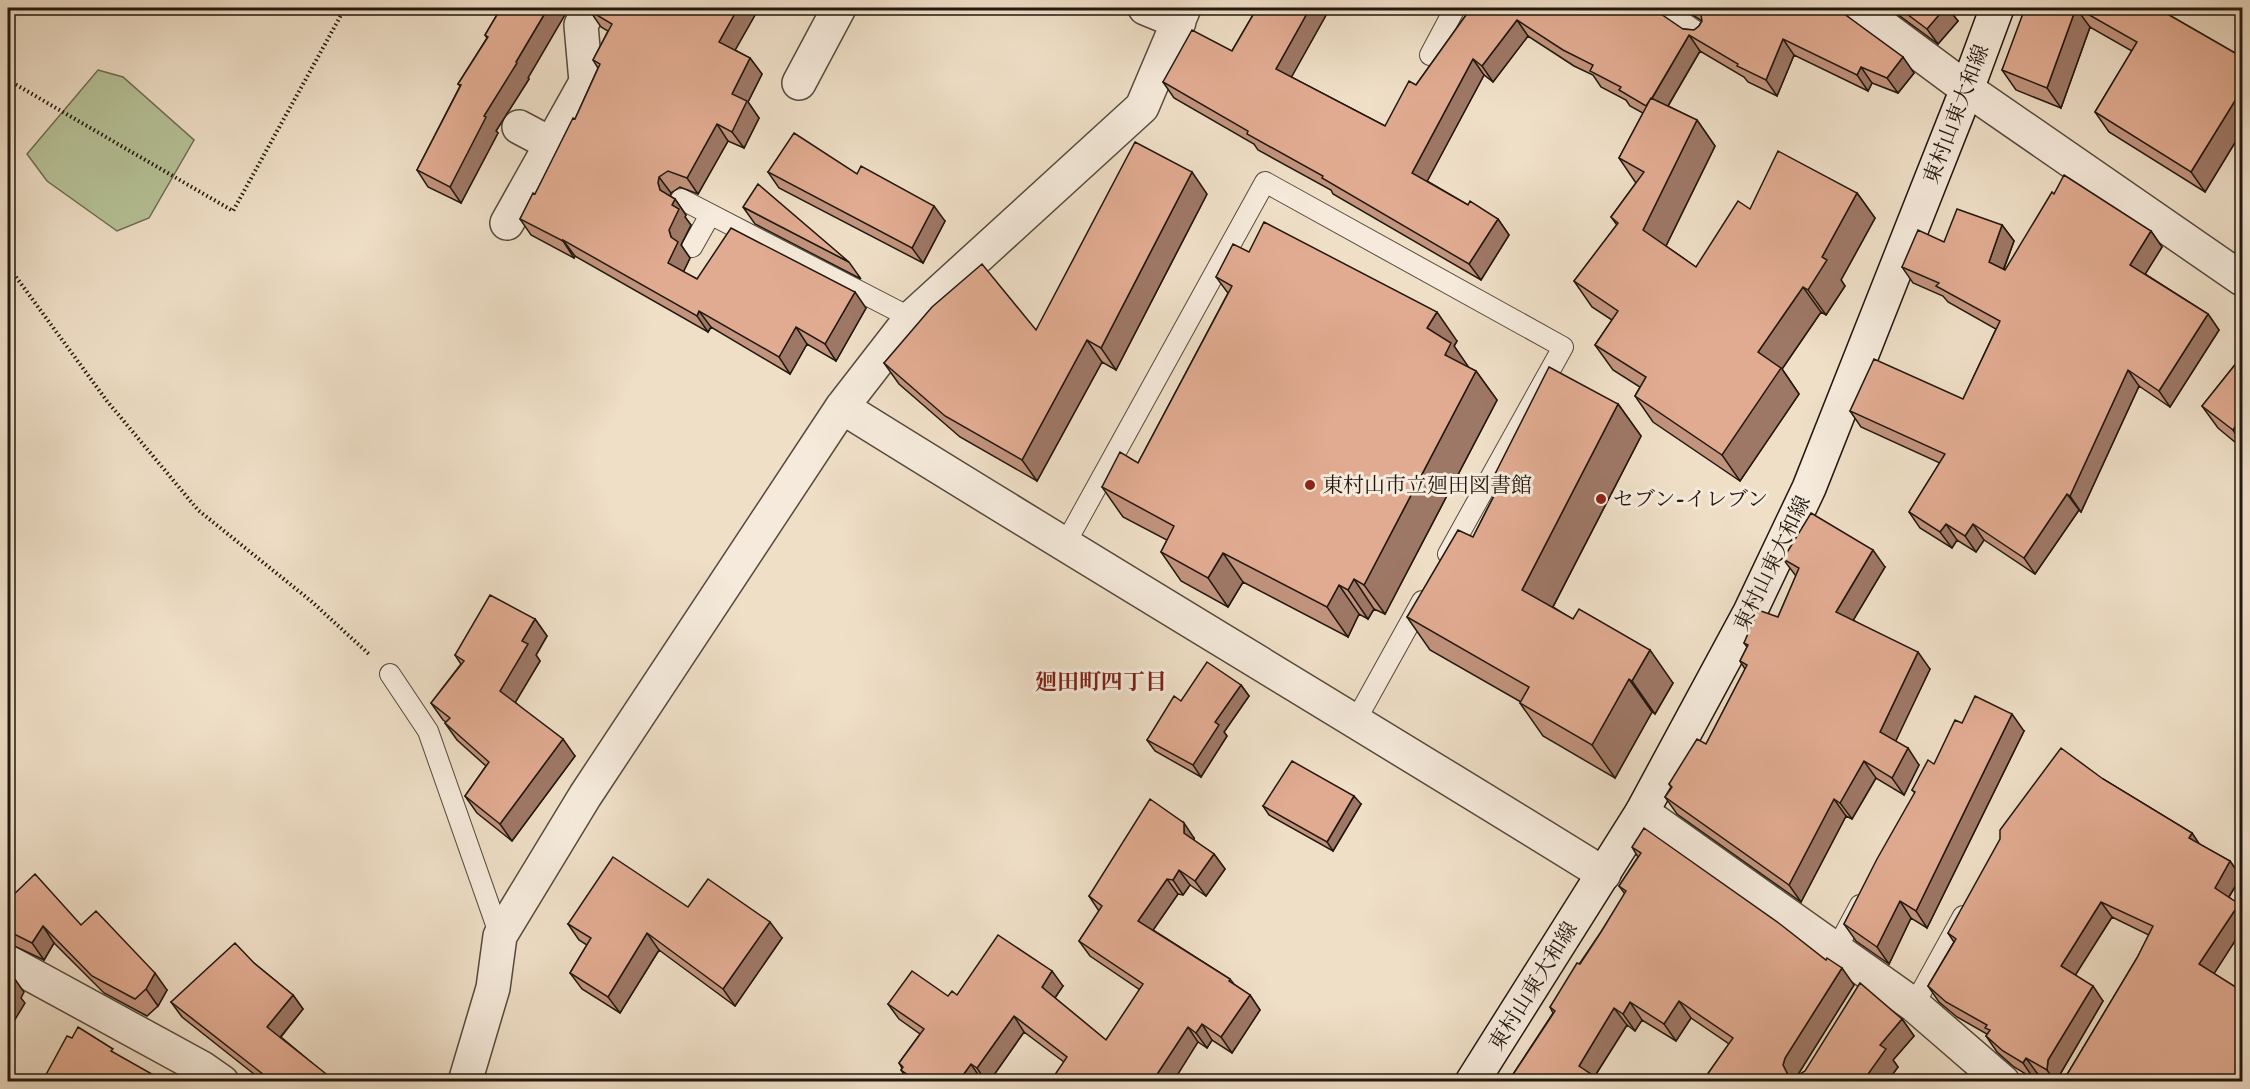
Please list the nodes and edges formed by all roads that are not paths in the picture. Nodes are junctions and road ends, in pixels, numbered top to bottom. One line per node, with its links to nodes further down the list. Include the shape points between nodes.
1 (590, 8): 14 (street, via 580,26 585,82)
2 (839, 8): 11 (street)
3 (1145, 8): 8 (street)
4 (1455, 8): 10 (lane)
5 (1662, 8): 9 (lane)
6 (1858, 8): 12 (street)
7 (1997, 8): 12 (street, 東村山東大和線)
8 (1181, 15): 20 (street, via 1143,107)
9 (1701, 35)
10 (1430, 55)
11 (799, 83)
12 (1967, 89): 19 (street); 25 (street, 東村山東大和線, via 1809,488 1750,612)
13 (519, 127): 14 (street)
14 (551, 144): 17 (street)
15 (681, 199): 16 (lane)
16 (710, 215): 18 (lane); 20 (lane)
17 (507, 223)
18 (692, 247)
19 (2242, 279)
20 (911, 318): 21 (street)
21 (842, 407): 22 (street); 29 (street, via 585,796)
22 (1064, 546): 24 (street); 24 (lane, via 1265,182 1563,347)
23 (390, 674): 29 (lane, via 428,731)
24 (1356, 720): 26 (street)
25 (1642, 812): 26 (street, 東村山東大和線); 30 (street)
26 (1604, 874): 35 (street, 東村山東大和線)
27 (1869, 887): 30 (lane)
28 (1971, 901): 32 (lane)
29 (500, 936): 34 (street, via 494,988)
30 (1836, 950): 32 (street, via 1868,986)
31 (8, 962): 33 (street)
32 (1914, 1005): 36 (street)
33 (222, 1082)
34 (465, 1082)
35 (1472, 1082)
36 (2003, 1082)

